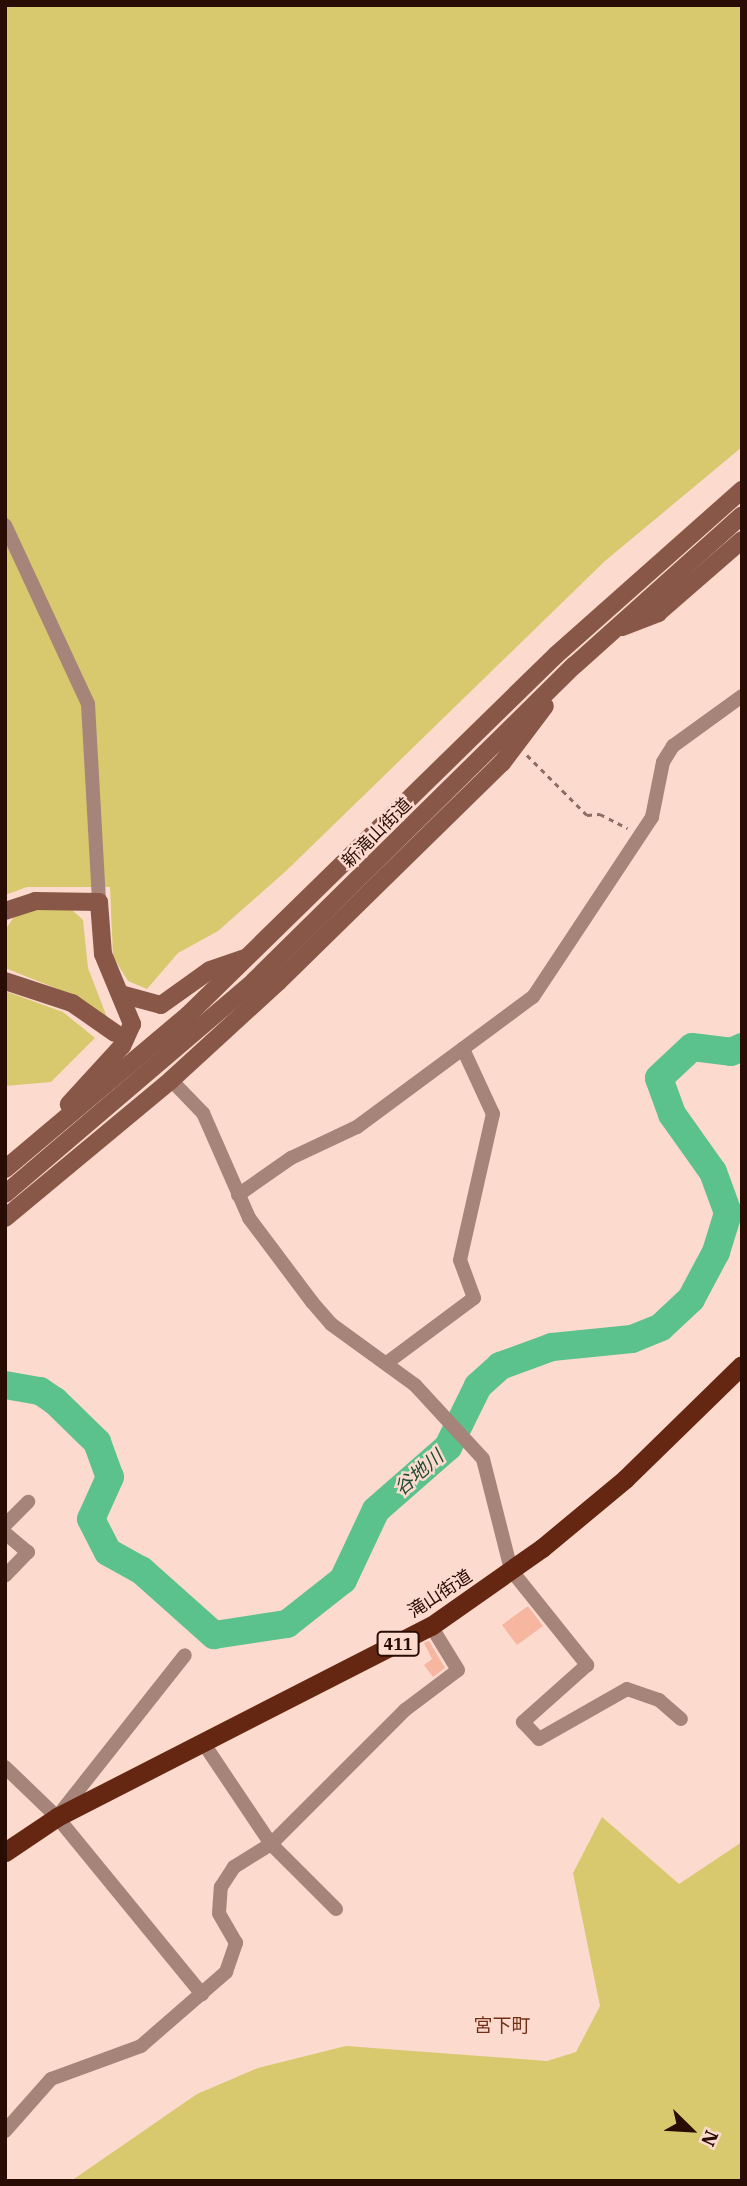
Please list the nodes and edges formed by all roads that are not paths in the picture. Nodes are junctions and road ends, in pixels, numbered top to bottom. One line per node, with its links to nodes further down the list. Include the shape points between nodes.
1 (742, 490): 10 (main road, 新滝山街道, via 556,655)
2 (742, 515): 5 (main road, 新滝山街道)
3 (5, 526): 8 (street, via 88,704)
4 (742, 540): 5 (main road, via 658,613)
5 (613, 630): 6 (main road, 新滝山街道)
6 (575, 665): 15 (main road, via 502,762); 18 (main road, 新滝山街道, via 254,981)
7 (742, 696): 14 (street, via 673,747 644,831 533,996)
8 (99, 902): 9 (main road, via 35,901); 12 (main road, via 103,954)
9 (5, 911)
10 (251, 956): 12 (main road, via 210,970 161,1005); 16 (main road, 新滝山街道)
11 (5, 981): 13 (main road, via 72,1003)
12 (124, 995): 16 (main road, via 132,1024 127,1038)
13 (115, 1033)
14 (463, 1049): 19 (street, via 357,1127 291,1158); 21 (street, via 493,1114 460,1260 474,1298)
15 (168, 1078): 19 (street, via 203,1113); 20 (main road)
16 (36, 1144): 17 (main road, 新滝山街道)
17 (5, 1169)
18 (5, 1194)
19 (238, 1195): 21 (street, via 318,1310)
20 (5, 1218)
21 (388, 1362): 26 (street, via 466,1435 483,1459)
22 (742, 1365): 26 (highway, 滝山街道 / 411, via 625,1479)
23 (28, 1502): 24 (street)
24 (5, 1525)
25 (5, 1533): 27 (street, via 28,1552)
26 (511, 1570): 28 (highway, 滝山街道 / 411); 30 (street, via 587,1665 523,1721 539,1739 626,1689 659,1700)
27 (5, 1576)
28 (431, 1626): 31 (highway, 滝山街道 / 411); 34 (street, via 458,1670 405,1710)
29 (185, 1655): 33 (street)
30 (681, 1719)
31 (204, 1744): 33 (highway, 滝山街道 / 411); 34 (street)
32 (5, 1767): 33 (street)
33 (57, 1817): 35 (highway, 滝山街道 / 411); 37 (street)
34 (271, 1844): 36 (street); 37 (street, via 234,1867 221,1888 219,1913 236,1943 234,1957)
35 (5, 1852)
36 (336, 1909)
37 (202, 1994): 38 (street, via 141,2046 51,2079)
38 (5, 2131)

